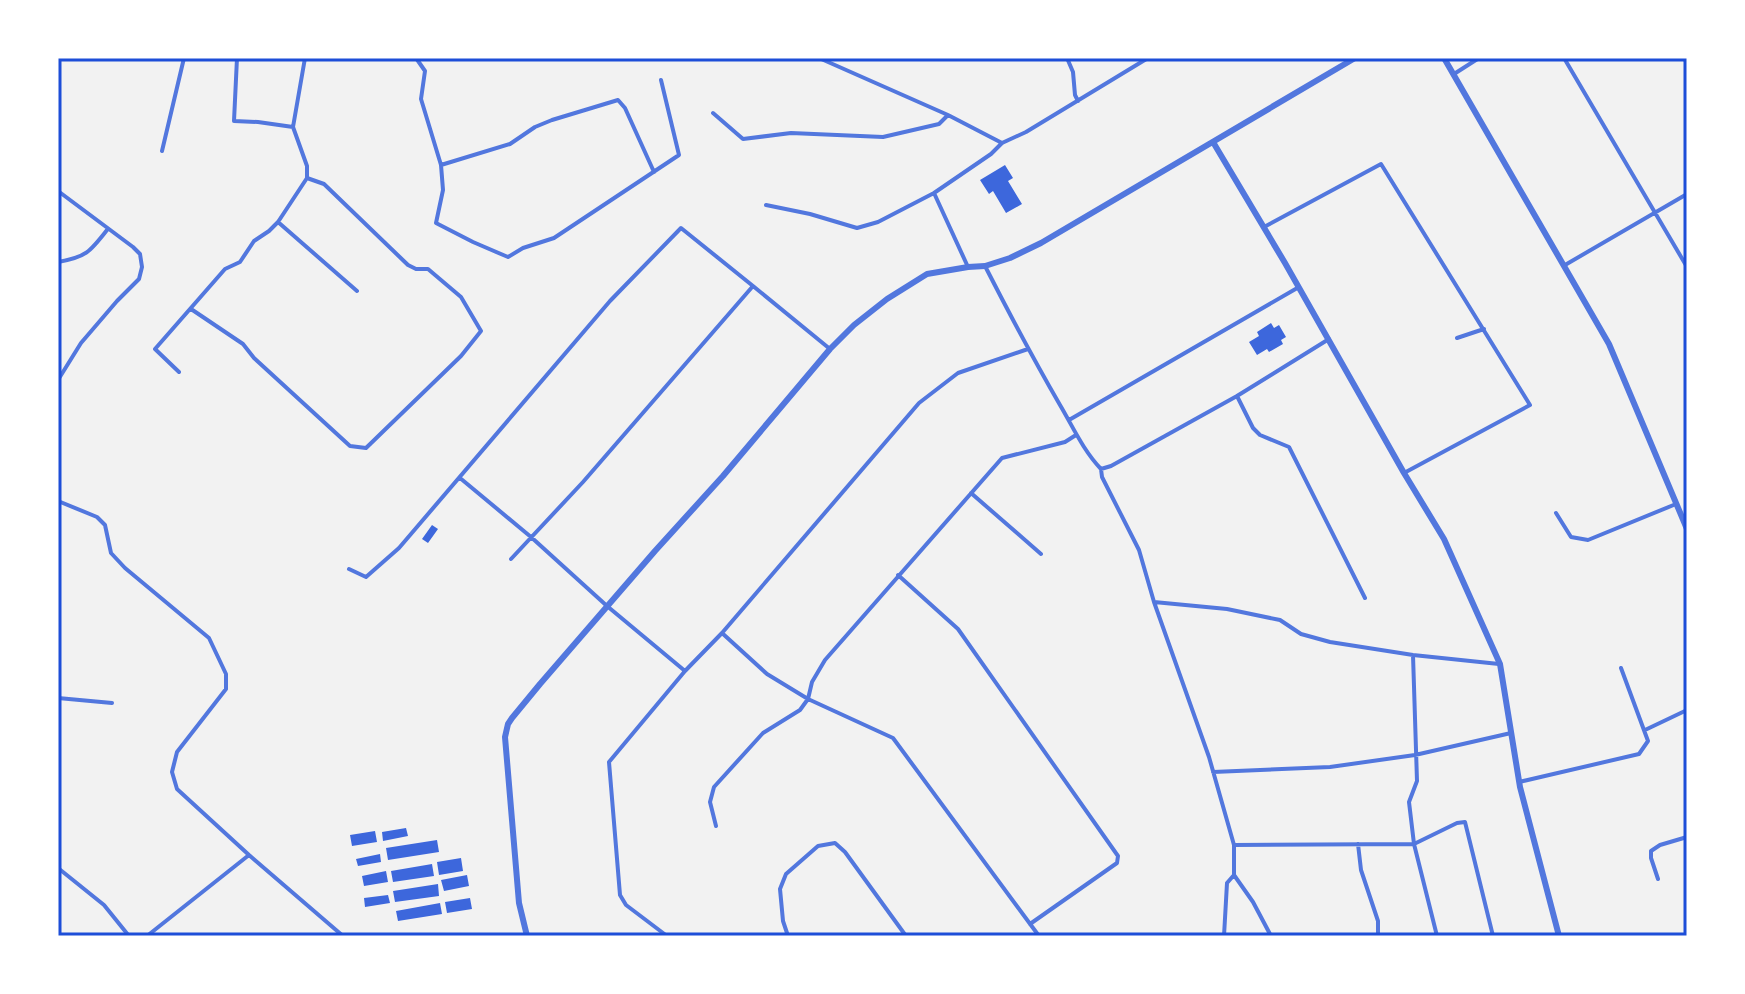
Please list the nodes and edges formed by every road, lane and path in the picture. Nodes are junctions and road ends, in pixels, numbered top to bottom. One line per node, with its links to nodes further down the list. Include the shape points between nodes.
1 (184, 58): 25 (street)
2 (237, 58): 22 (street, via 234,121)
3 (305, 58): 22 (street)
4 (416, 58): 26 (street, via 425,71 421,99)
5 (819, 58): 21 (street)
6 (997, 58): 14 (street)
7 (1067, 58): 19 (street)
8 (1148, 58): 19 (street)
9 (1355, 58): 15 (street)
10 (1444, 58): 17 (street)
11 (1479, 58): 17 (street)
12 (1564, 58): 33 (street)
13 (1684, 58): 16 (street)
14 (1020, 59)
15 (1345, 60): 23 (street)
16 (1687, 63)
17 (1454, 74): 38 (street)
18 (661, 80): 27 (street, via 679,155)
19 (1078, 101): 24 (street)
20 (713, 113): 21 (street, via 743,139 791,133 883,137 939,124)
21 (948, 115): 24 (street)
22 (293, 127): 28 (street)
23 (1213, 142): 35 (street); 39 (street, via 1041,243)
24 (1002, 143): 30 (street)
25 (162, 151)
26 (441, 165): 27 (street, via 510,144 552,120 618,100); 27 (street, via 443,190 436,223 508,257 554,238)
27 (654, 172)
28 (307, 178): 34 (street); 45 (street, via 324,184 408,265 428,269 461,297 481,331 461,356 366,448 350,446 243,344)
29 (58, 191): 36 (street)
30 (934, 193): 32 (street, via 857,228); 40 (street)
31 (1687, 194): 33 (street)
32 (766, 205)
33 (1656, 212): 38 (street); 41 (street)
34 (278, 222): 44 (street); 45 (street, via 254,241 240,262 225,269)
35 (1264, 227): 43 (street); 46 (street, via 1381,164)
36 (107, 230): 37 (street, via 81,258); 52 (street, via 140,254 139,279 81,343)
37 (58, 262)
38 (1565, 265): 61 (street, via 1619,363)
39 (985, 266): 40 (street); 50 (street)
40 (968, 267): 49 (street, via 917,279)
41 (1687, 267)
42 (753, 286): 49 (street); 58 (street, via 681,228 610,301); 64 (street)
43 (1299, 287): 48 (street); 54 (street)
44 (357, 291)
45 (191, 309): 51 (street, via 155,349)
46 (1484, 329): 47 (street); 57 (street, via 1530,405)
47 (1457, 338)
48 (1329, 339): 53 (street); 57 (street)
49 (830, 349): 71 (street)
50 (1028, 349): 54 (street); 72 (street, via 958,373 919,403)
51 (179, 372)
52 (58, 380)
53 (1237, 396): 56 (street); 69 (street, via 1260,435 1289,447)
54 (1069, 420): 55 (street)
55 (1076, 435): 56 (street); 59 (street, via 1002,458)
56 (1101, 469): 70 (street, via 1139,550)
57 (1404, 473): 74 (street, via 1444,539)
58 (460, 478): 64 (street); 67 (street, via 366,577)
59 (971, 493): 65 (street); 68 (street)
60 (58, 501): 91 (street, via 97,517 105,525 111,553 209,638 226,674 226,689 177,752 172,772 177,789)
61 (1676, 504): 62 (street, via 1588,540 1571,537); 63 (street)
62 (1556, 513)
63 (1687, 529)
64 (531, 537): 66 (street); 71 (street)
65 (1041, 554)
66 (511, 559)
67 (349, 569)
68 (898, 575): 78 (street, via 825,660); 95 (street, via 958,629 1118,856 1117,863)
69 (1365, 598)
70 (1154, 602): 73 (street, via 1227,609 1280,620 1301,634 1330,642); 84 (street)
71 (607, 606): 76 (street); 99 (street, via 506,731 519,903)
72 (722, 633): 76 (street); 78 (street, via 767,674)
73 (1413, 655): 74 (street); 83 (street)
74 (1500, 664): 82 (street)
75 (1621, 668): 81 (street)
76 (685, 671): 100 (street, via 609,762 620,895)
77 (58, 698): 79 (street)
78 (808, 699): 86 (street, via 763,733 714,787 710,802); 95 (street, via 893,738)
79 (112, 703)
80 (1687, 710): 81 (street)
81 (1645, 730): 85 (street, via 1648,741 1639,754)
82 (1511, 733): 83 (street); 85 (street)
83 (1415, 755): 84 (street, via 1330,767); 89 (street, via 1417,781 1409,802)
84 (1213, 772): 90 (street)
85 (1519, 782): 109 (street)
86 (716, 826)
87 (1687, 837): 94 (street, via 1651,851)
88 (1358, 844): 89 (street); 90 (street); 106 (street)
89 (1414, 844): 107 (street); 108 (street, via 1465,822)
90 (1234, 845): 93 (street)
91 (249, 855): 97 (street); 98 (street)
92 (58, 868): 96 (street, via 104,905)
93 (1234, 875): 104 (street, via 1227,883); 105 (street)
94 (1658, 879)
95 (1030, 924): 103 (street)
96 (129, 936)
97 (147, 936)
98 (343, 936)
99 (527, 936)
100 (667, 936)
101 (788, 936): 102 (street, via 780,889 786,874 818,846 835,843)
102 (906, 936)
103 (1039, 936)
104 (1224, 936)
105 (1271, 936)
106 (1378, 936)
107 (1437, 936)
108 (1493, 936)
109 (1559, 936)

